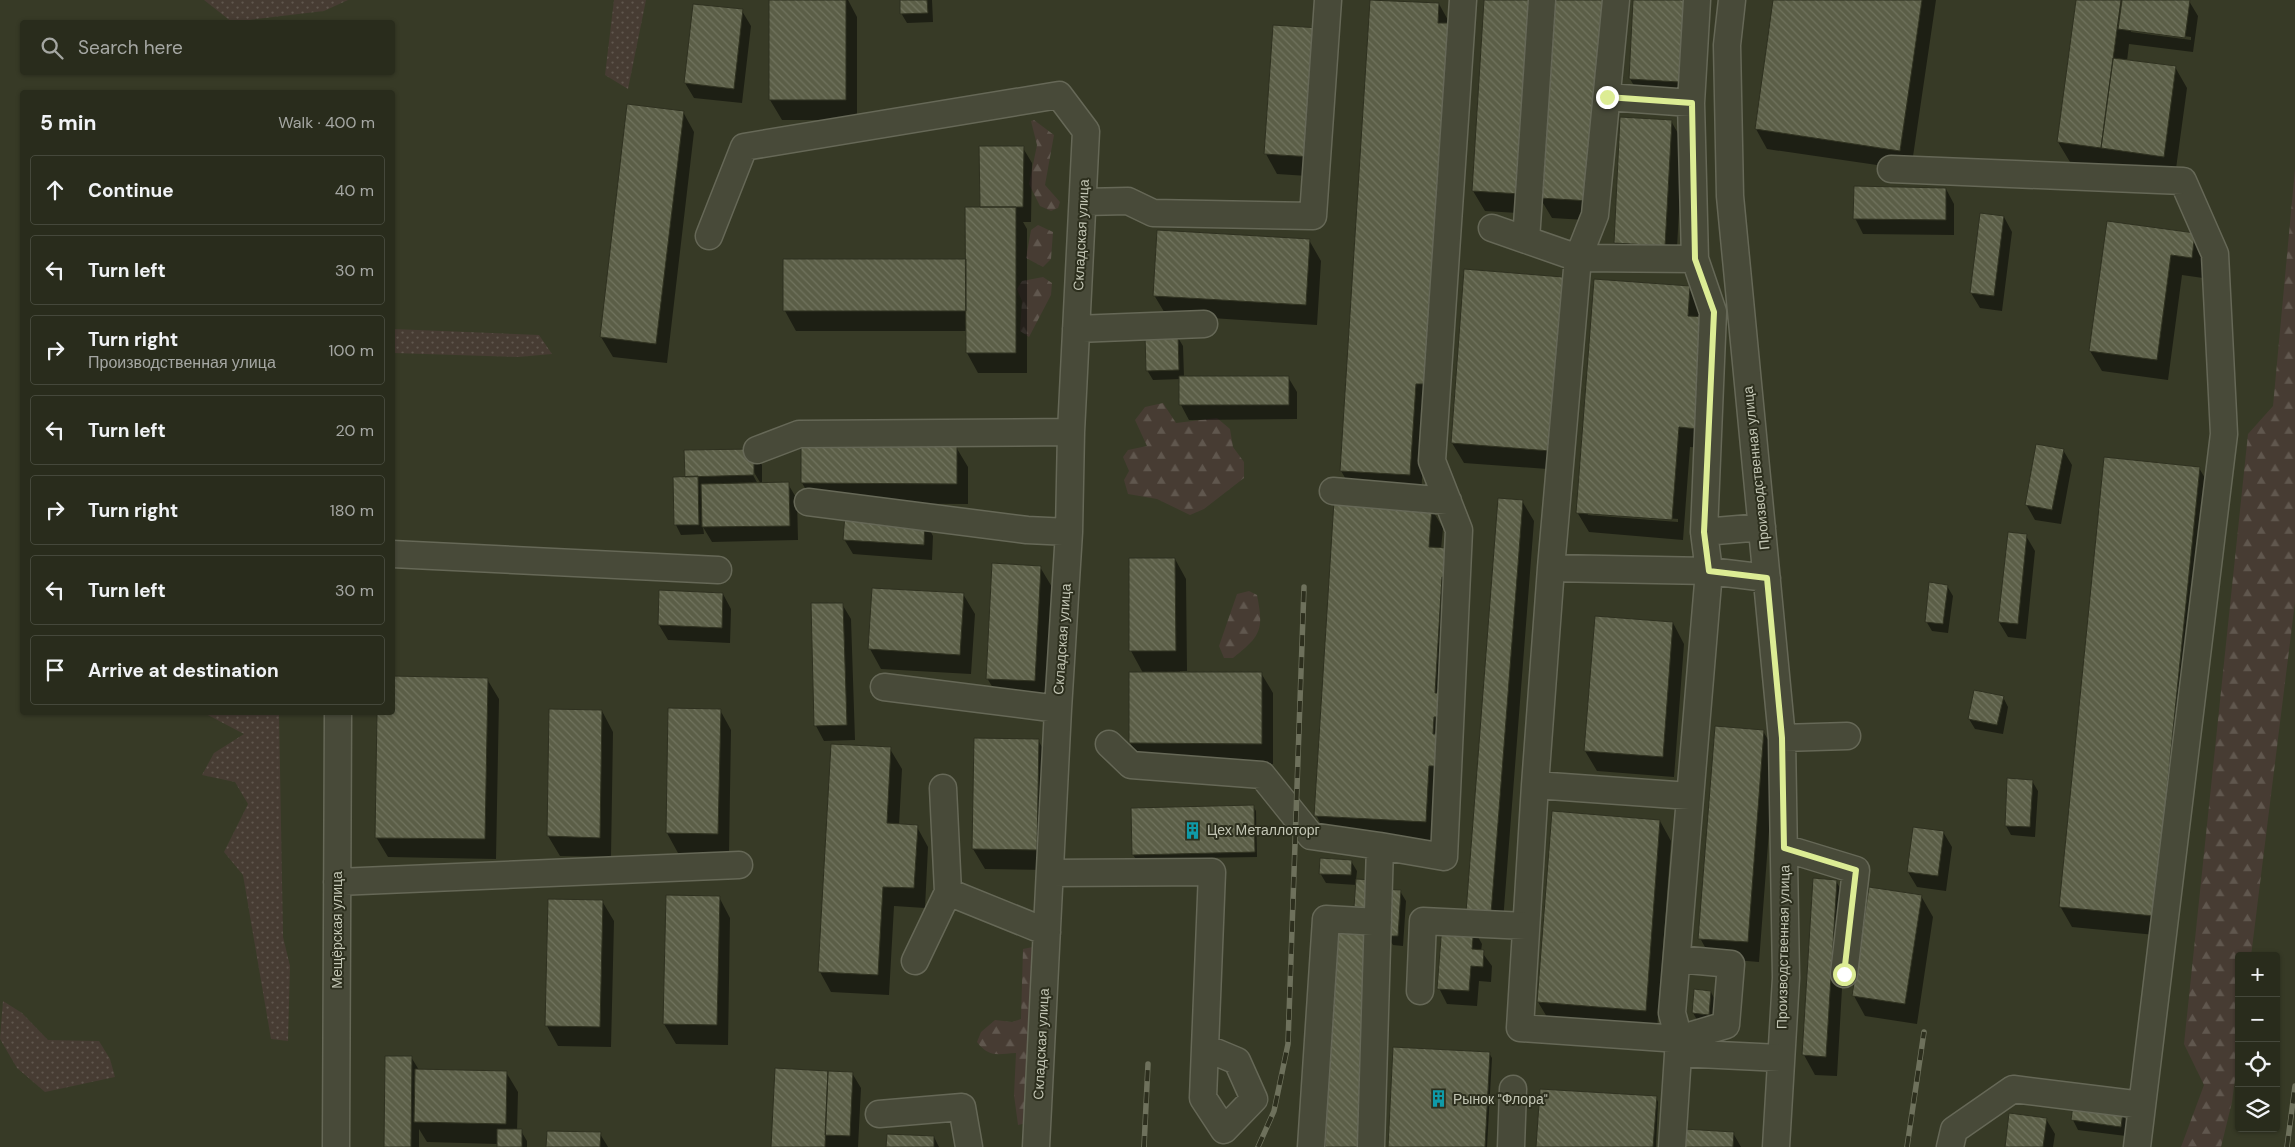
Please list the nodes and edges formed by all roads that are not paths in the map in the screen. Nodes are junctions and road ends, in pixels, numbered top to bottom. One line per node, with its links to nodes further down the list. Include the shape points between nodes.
1 (1328, 0): 10 (street, via 1313,216 1152,214 1128,201)
2 (1463, 0): 21 (street, via 1432,461)
3 (1542, 0): 13 (street)
4 (1616, 0): 7 (street)
5 (1697, 0): 8 (street)
6 (1732, 0): 23 (street, Производственная улица, via 1727,45 1730,196)
7 (1607, 97): 8 (street); 14 (street, via 1595,215)
8 (1692, 103): 15 (street)
9 (1891, 169): 57 (street, via 2183,181 2215,254 2224,434)
10 (1082, 202): 12 (street, Складская улица, via 1086,131 1059,95 744,147); 17 (street, Складская улица)
11 (1492, 228): 13 (street)
12 (709, 236)
13 (1526, 240): 14 (street)
14 (1578, 258): 15 (street); 27 (street)
15 (1695, 259): 25 (street, via 1714,312)
16 (1204, 324): 17 (street)
17 (1076, 329): 18 (street, Складская улица)
18 (1071, 432): 19 (street, via 799,434); 24 (street, Складская улица)
19 (757, 450)
20 (1333, 491): 21 (street)
21 (1448, 501): 40 (street, via 1459,530 1444,857)
22 (808, 502): 24 (street, via 1028,530)
23 (1762, 527): 25 (street); 30 (street, Производственная улица)
24 (1069, 532): 32 (street, Складская улица)
25 (1704, 532): 29 (street)
26 (395, 554): 28 (street)
27 (1551, 568): 29 (street); 37 (street)
28 (718, 570)
29 (1709, 571): 30 (street); 39 (street)
30 (1767, 578): 35 (street, Производственная улица)
31 (884, 687): 32 (street)
32 (1058, 709): 43 (street, Складская улица)
33 (338, 715): 44 (street, Мещёрская улица)
34 (1847, 736): 35 (street)
35 (1782, 738): 41 (street, Производственная улица)
36 (1109, 744): 40 (street, via 1131,765 1262,775 1311,836)
37 (1535, 785): 39 (street); 47 (street)
38 (943, 788): 45 (street)
39 (1690, 796): 49 (street)
40 (1380, 846): 46 (street)
41 (1784, 848): 51 (street, via 1856,870); 55 (street, Производственная улица, via 1786,978)
42 (739, 864): 44 (street)
43 (1050, 873): 48 (street, Складская улица); 54 (street, via 1212,872)
44 (337, 882): 59 (street, Мещёрская улица)
45 (948, 892): 48 (street); 50 (street)
46 (1378, 922): 62 (street, via 1326,919); 63 (street)
47 (1526, 926): 52 (street, via 1423,921); 53 (street, via 1520,1028)
48 (1047, 932): 61 (street, Складская улица)
49 (1677, 959): 53 (street, via 1672,1013); 53 (street, via 1731,964 1726,1025)
50 (915, 961)
51 (1844, 974)
52 (1420, 991)
53 (1678, 1046): 55 (street); 65 (street)
54 (1206, 1048)
55 (1781, 1058): 66 (street, Производственная улица)
56 (1513, 1089): 64 (street)
57 (2142, 1105): 67 (street, via 2013,1089 1954,1130); 68 (street)
58 (879, 1114): 60 (street, via 962,1107)
59 (336, 1147)
60 (969, 1147)
61 (1036, 1147)
62 (1311, 1147)
63 (1371, 1147)
64 (1511, 1147)
65 (1672, 1147)
66 (1776, 1147)
67 (1950, 1147)
68 (2137, 1147)

